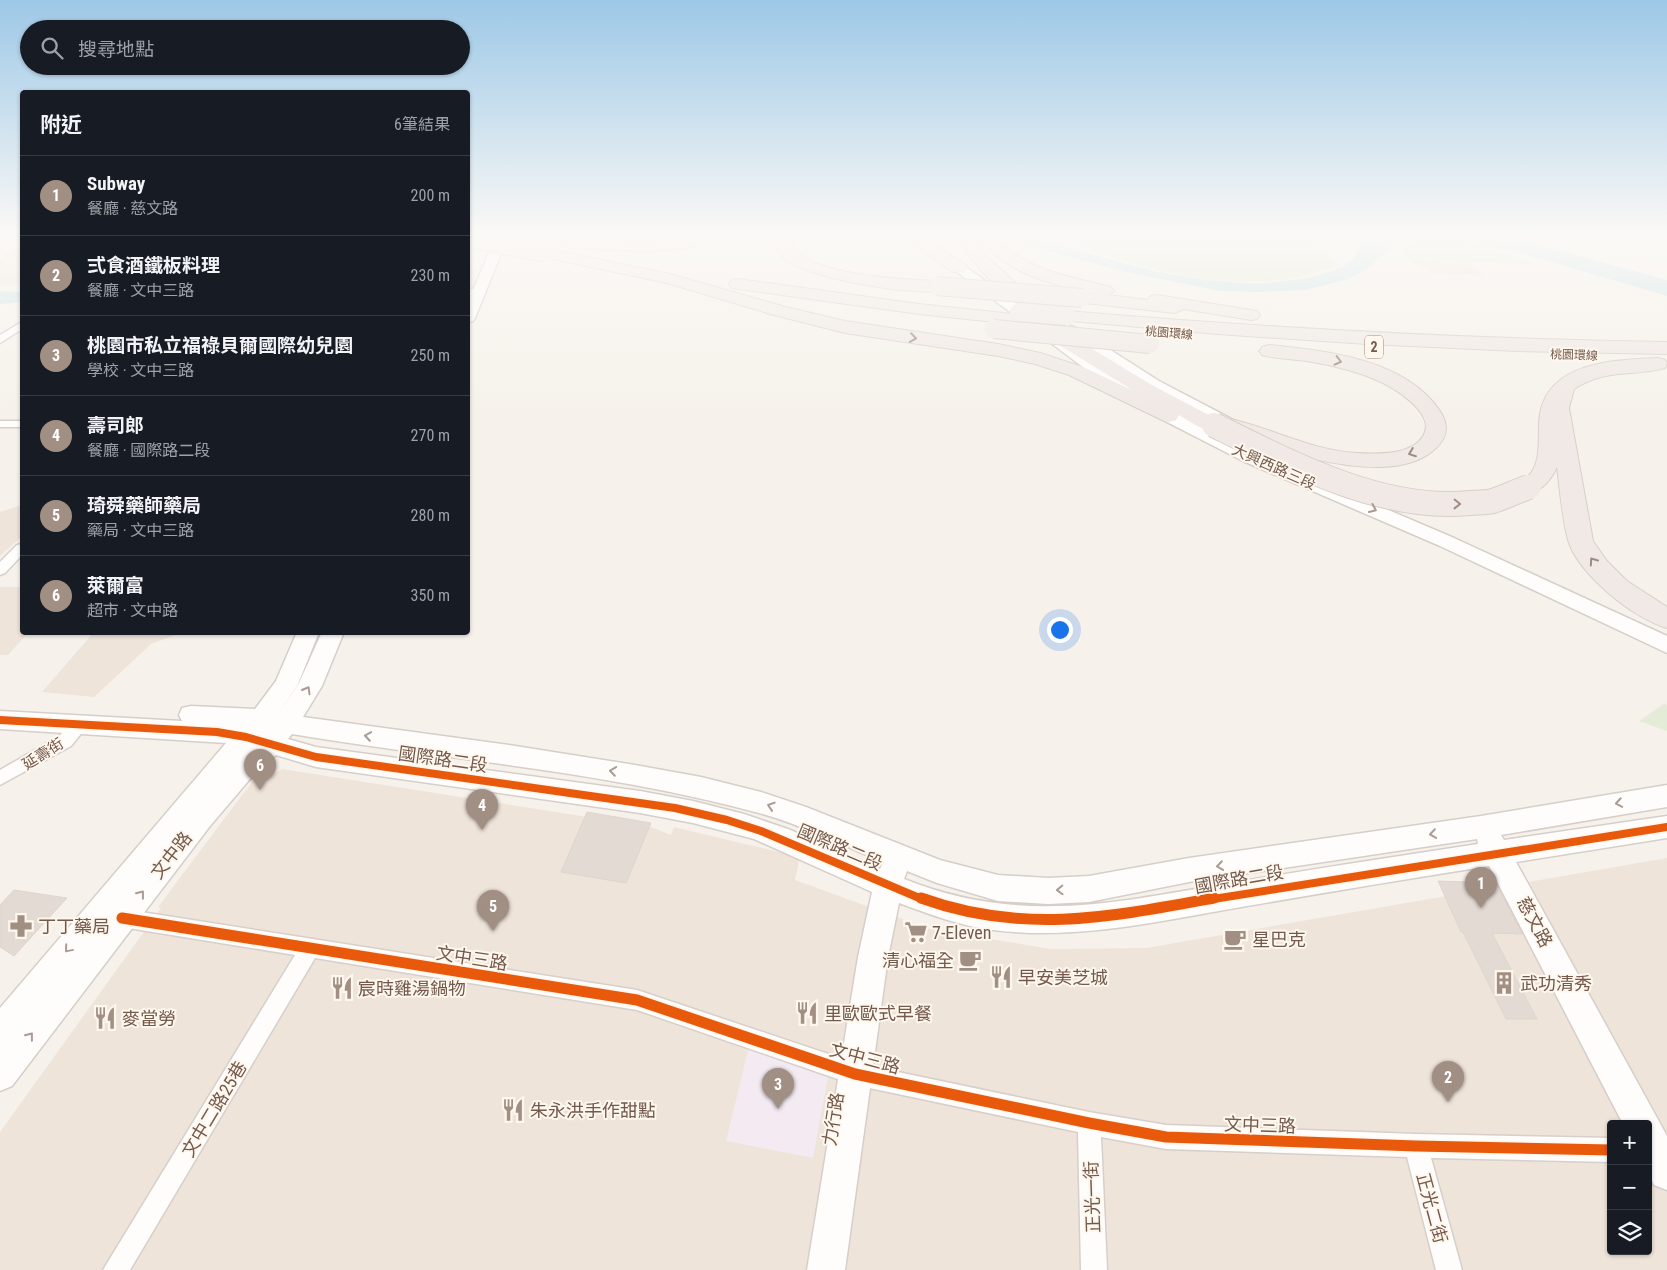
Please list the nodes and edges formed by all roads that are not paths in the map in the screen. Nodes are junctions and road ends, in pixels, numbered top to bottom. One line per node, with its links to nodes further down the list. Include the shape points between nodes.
1 (473, 293): 11 (street)
2 (724, 293): 10 (highway)
3 (807, 293): 12 (highway, 桃園環線 / 2)
4 (877, 293): 12 (highway, 桃園環線 / 2)
5 (994, 293): 12 (street, 大興西路三段)
6 (999, 293): 12 (street, 大興西路三段)
7 (1005, 293): 12 (highway)
8 (1025, 293): 14 (highway, bridge)
9 (1120, 293): 14 (highway)
10 (730, 295): 24 (highway, one-way to 24, via 845,326 1040,359 1076,371); 25 (highway, one-way to 25, bridge, via 848,319 1289,353 1355,366 1389,379 1419,397 1436,424 1435,435 1416,452 1398,458 1354,459 1300,449)
11 (470, 308)
12 (1019, 311): 13 (highway, 桃園環線 / 2); 24 (street, 大興西路三段, via 1098,371); 25 (highway, via 1143,388)
13 (1074, 321): 19 (highway, 桃園環線 / 2, via 1345,338 1518,346); 21 (highway, 桃園環線 / 2, via 1314,344)
14 (1306, 323): 19 (highway, via 1463,338)
15 (20, 326): 17 (street)
16 (20, 327): 18 (street)
17 (0, 329)
18 (0, 340)
19 (1634, 347): 20 (highway, 桃園環線 / 2)
20 (1667, 348)
21 (1667, 357)
22 (1667, 364): 23 (highway, via 1609,367 1576,378)
23 (1564, 387): 25 (highway, one-way to 23, bridge, via 1324,476 1376,494 1443,504 1484,503 1508,497 1538,480 1546,467 1552,404); 31 (highway, one-way to 23, via 1633,600 1611,582 1590,557 1582,541 1560,422 1559,408)
24 (1169, 416): 28 (street, 大興西路三段, one-way to 28, via 1248,457)
25 (1217, 423): 32 (street, 大興西路三段)
26 (0, 424): 27 (street)
27 (20, 424)
28 (1447, 542): 35 (street, 大興西路三段); 36 (street, via 1463,560)
29 (20, 550): 30 (street)
30 (0, 570)
31 (1667, 619)
32 (1667, 628)
33 (307, 635): 40 (street, 文中路)
34 (332, 635): 40 (street, 文中路, one-way to 34, via 310,686)
35 (1667, 645)
36 (1667, 656)
37 (0, 706): 40 (street, 國際路二段)
38 (0, 720): 39 (street, 國際路二段)
39 (81, 724): 40 (street, 國際路二段, via 208,732); 41 (street, 延壽街, via 65,741)
40 (266, 731): 46 (street, 國際路二段, via 316,757 699,813); 47 (street, 文中路, one-way to 40, via 240,772); 49 (street, 文中路, one-way to 49)
41 (0, 778)
42 (1667, 796): 43 (street, 國際路二段, one-way to 43)
43 (1481, 827): 45 (street, 慈文路); 46 (street, 國際路二段, one-way to 46, via 1188,870 1089,889 998,888 937,871)
44 (1667, 827): 45 (street, 國際路二段)
45 (1498, 853): 46 (street, 國際路二段, via 1094,919 1022,920 972,914 916,897); 54 (street, 慈文路)
46 (893, 870): 51 (street, 力行路, via 873,957)
47 (122, 918): 48 (street, 文中三路); 50 (street, 文中路, one-way to 47)
48 (311, 947): 51 (street, 文中三路, via 637,1000); 56 (street, 文中二路25巷)
49 (0, 1032)
50 (0, 1074)
51 (855, 1074): 52 (street, 文中三路); 57 (street, 力行路)
52 (1089, 1123): 53 (street, 文中三路, via 1166,1137); 58 (street, 正光一街)
53 (1416, 1146): 55 (street, 文中三路); 59 (street, 正光二街)
54 (1655, 1147)
55 (1607, 1150)
56 (116, 1270)
57 (826, 1270)
58 (1094, 1270)
59 (1449, 1270)

